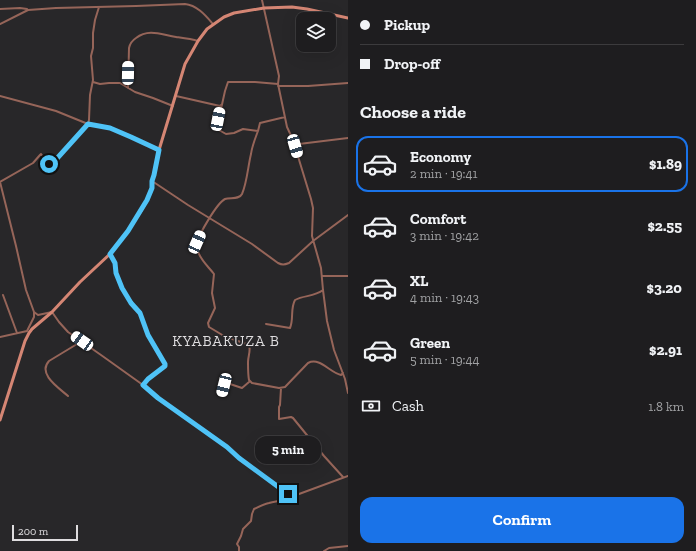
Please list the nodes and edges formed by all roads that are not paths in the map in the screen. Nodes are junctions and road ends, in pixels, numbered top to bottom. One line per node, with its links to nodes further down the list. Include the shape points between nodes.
1 (262, 0): 4 (street)
2 (99, 7): 5 (street); 8 (street, via 189,5 205,15); 10 (street, via 91,56)
3 (0, 8): 5 (street)
4 (264, 8): 6 (street, via 292,7); 8 (street, via 234,13); 12 (street, via 279,76)
5 (28, 10): 7 (street)
6 (348, 18)
7 (0, 24)
8 (213, 24): 9 (street)
9 (198, 41): 13 (street, via 154,32 137,37 129,48); 15 (street, via 185,64)
10 (93, 82): 13 (street, via 120,83); 19 (street)
11 (348, 83): 12 (street)
12 (278, 85): 16 (street, via 230,82 227,84); 18 (street)
13 (128, 88): 17 (street)
14 (0, 96): 19 (street, via 56,111)
15 (176, 96): 16 (street); 17 (street)
16 (221, 105): 20 (street, via 217,126 219,130 226,134 243,129)
17 (173, 106): 25 (street)
18 (285, 117): 20 (street, via 260,123); 22 (street)
19 (88, 124): 25 (street, via 110,128); 27 (street, via 52,164 49,164 41,154 30,164)
20 (258, 131): 29 (street, via 242,194 224,200)
21 (348, 138): 23 (street)
22 (293, 140): 23 (street); 24 (street)
23 (299, 144): 24 (street)
24 (295, 146): 30 (street, via 312,199)
25 (159, 150): 26 (street)
26 (152, 181): 29 (street); 31 (street, via 152,188 141,212)
27 (0, 182): 36 (street)
28 (348, 215): 30 (street)
29 (209, 218): 30 (street, via 282,265 289,263); 46 (street, via 196,245 199,254 214,274 212,293 215,308 208,325 224,336 249,345)
30 (313, 241): 32 (street)
31 (110, 254): 37 (street); 47 (street, via 122,288 140,313 148,335 165,364)
32 (322, 276): 33 (street); 34 (street)
33 (348, 276)
34 (323, 290): 38 (street, via 318,294 295,300 290,328); 44 (street, via 327,321)
35 (3, 295): 41 (street)
36 (34, 312): 37 (street, via 38,316); 40 (street)
37 (52, 312): 39 (street); 43 (street, via 63,328)
38 (266, 324)
39 (32, 329): 40 (street); 52 (street, via 26,337)
40 (27, 331): 41 (street)
41 (17, 333): 42 (street)
42 (0, 337)
43 (82, 341): 47 (street); 51 (street, via 48,361 46,365 48,377)
44 (343, 374): 45 (street); 48 (street, via 312,361 288,386); 49 (street)
45 (348, 375)
46 (250, 382): 48 (street); 50 (street, via 242,388 227,383)
47 (143, 385): 55 (street)
48 (281, 388): 54 (street, via 279,419 293,418)
49 (348, 393)
50 (222, 395)
51 (68, 396)
52 (0, 420)
53 (348, 476): 54 (street)
54 (343, 477): 55 (street, via 298,494)
55 (288, 494): 57 (street, via 278,502 270,502 254,509 251,521 243,529 237,544)
56 (348, 546): 58 (street)
57 (239, 551)
58 (324, 551)

